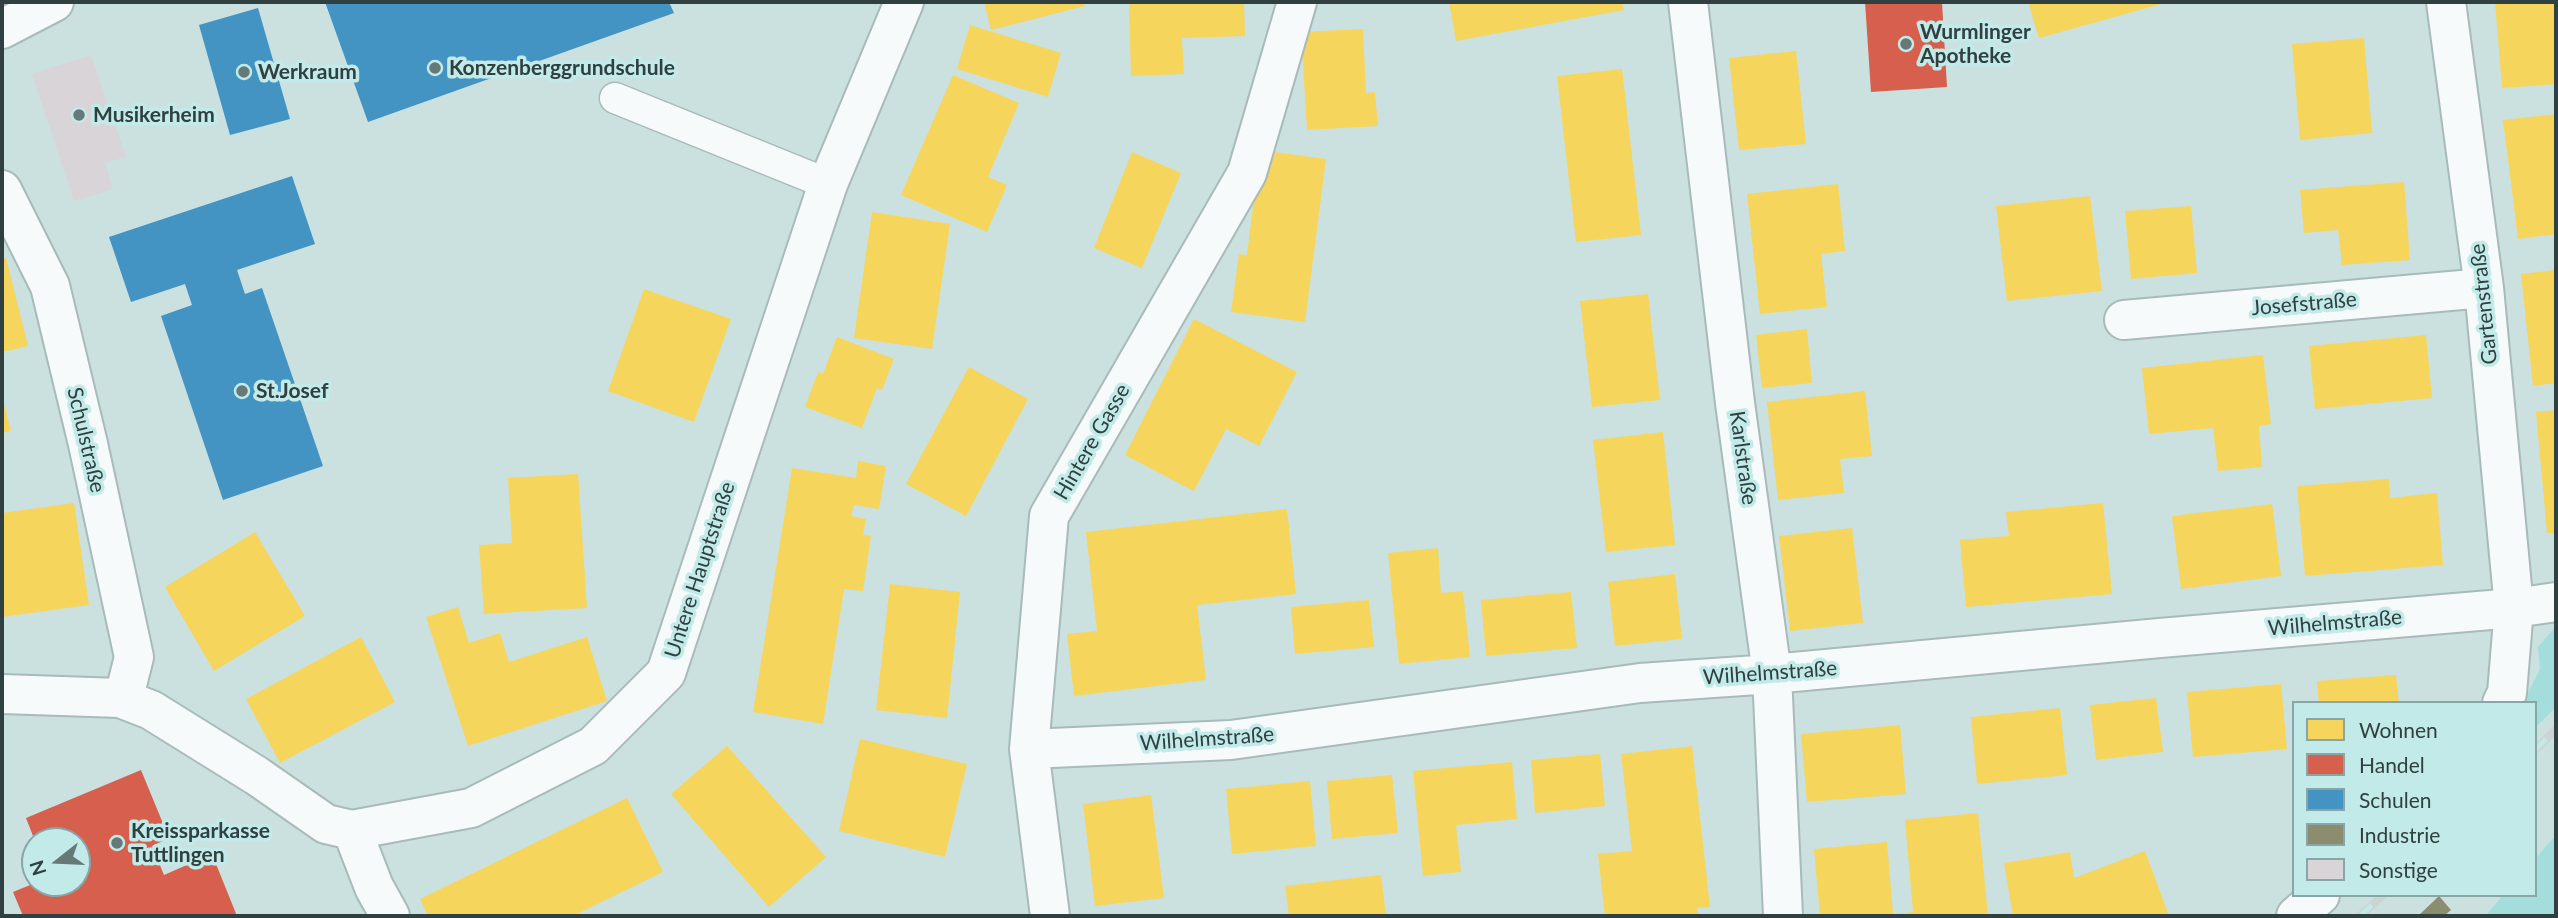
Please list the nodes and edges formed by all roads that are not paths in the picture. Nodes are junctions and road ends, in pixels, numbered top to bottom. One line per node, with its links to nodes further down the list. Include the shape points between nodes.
1 (54, 2): 6 (street)
2 (904, 2): 8 (street, Untere Hauptstraße)
3 (1297, 2): 18 (street, Hintere Gasse, via 1247,173 1049,516)
4 (1688, 2): 14 (street, Karlstraße)
5 (2446, 2): 10 (street, Gartenstraße)
6 (2, 29)
7 (615, 98): 8 (lane)
8 (828, 184): 19 (street, Untere Hauptstraße, via 666,673 593,746 471,808)
9 (2, 190): 16 (street, Schulstraße, via 50,286 88,444 134,657)
10 (2484, 288): 11 (street, Josefstraße); 13 (street, Gartenstraße)
11 (2124, 320)
12 (2556, 602): 13 (street, Wilhelmstraße)
13 (2514, 608): 14 (street, Wilhelmstraße); 17 (street, Gartenstraße, via 2507,693)
14 (1772, 674): 18 (street, Wilhelmstraße, via 1640,683 1231,740); 23 (street, Karlstraße)
15 (2, 694): 16 (street, Untere Hauptstraße)
16 (120, 698): 19 (street, Untere Hauptstraße, via 151,710 326,824)
17 (2502, 701)
18 (1028, 749): 22 (street, Hintere Gasse)
19 (352, 830): 21 (street)
20 (2318, 897): 24 (street)
21 (390, 916)
22 (1050, 916)
23 (1783, 916)
24 (2296, 916)

